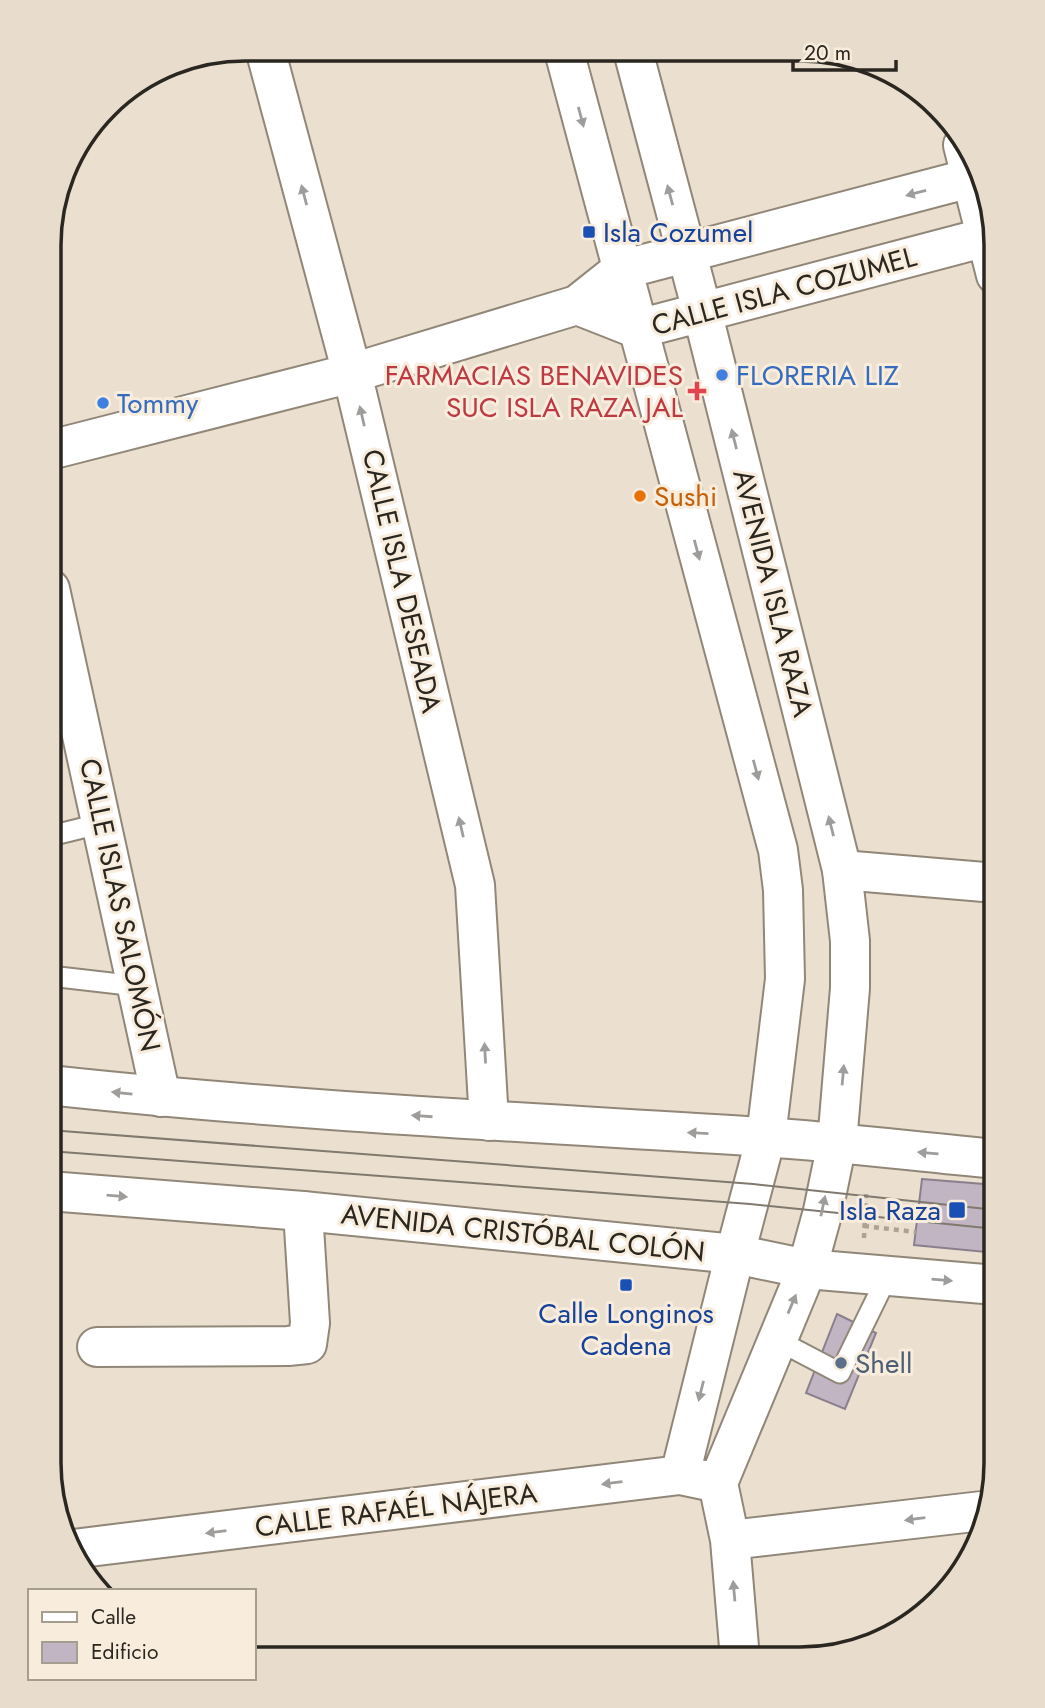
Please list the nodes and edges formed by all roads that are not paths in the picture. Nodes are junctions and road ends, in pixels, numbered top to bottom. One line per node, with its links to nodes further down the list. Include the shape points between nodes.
1 (268, 61): 11 (street, CALLE ISLA DESEADA, one-way to 1)
2 (567, 61): 7 (street, one-way to 7)
3 (635, 61): 6 (street, AVENIDA ISLA RAZA, one-way to 3)
4 (966, 168): 6 (street, one-way to 6)
5 (983, 238): 9 (street, CALLE ISLA COZUMEL)
6 (686, 255): 7 (street); 9 (street, AVENIDA ISLA RAZA)
7 (621, 270): 8 (street); 10 (street)
8 (577, 305): 10 (street, CALLE ISLA COZUMEL); 11 (street)
9 (702, 311): 10 (street, CALLE ISLA COZUMEL); 16 (street, AVENIDA ISLA RAZA, one-way to 9)
10 (638, 329): 23 (street, one-way to 23, via 778,850 785,979)
11 (352, 373): 12 (street); 22 (street, CALLE ISLA DESEADA, one-way to 11, via 474,885)
12 (61, 447)
13 (61, 638): 14 (street, CALLE ISLAS SALOMÓN)
14 (103, 823): 15 (lane); 19 (street, CALLE ISLAS SALOMÓN)
15 (61, 833)
16 (842, 870): 17 (street); 24 (street, AVENIDA ISLA RAZA, one-way to 16, via 850,988)
17 (983, 882)
18 (61, 977): 19 (lane)
19 (137, 986): 21 (street, CALLE ISLAS SALOMÓN)
20 (61, 1085): 21 (street, one-way to 20)
21 (161, 1097): 22 (street, one-way to 21)
22 (489, 1121): 23 (street, one-way to 22)
23 (766, 1137): 24 (street); 28 (street)
24 (837, 1143): 25 (street, one-way to 24); 29 (street, AVENIDA ISLA RAZA, one-way to 24)
25 (983, 1158)
26 (61, 1192): 27 (street, AVENIDA CRISTÓBAL COLÓN, one-way to 27)
27 (303, 1211): 28 (street, AVENIDA CRISTÓBAL COLÓN); 33 (street, via 310,1323 307,1344)
28 (735, 1254): 29 (street, AVENIDA CRISTÓBAL COLÓN); 34 (street, one-way to 34)
29 (807, 1269): 30 (street, AVENIDA CRISTÓBAL COLÓN); 32 (street, one-way to 29)
30 (875, 1275): 31 (street, AVENIDA CRISTÓBAL COLÓN, one-way to 31); 32 (lane, via 841,1373)
31 (983, 1284)
32 (777, 1340): 35 (street)
33 (97, 1347)
34 (680, 1475): 35 (street, CALLE RAFAÉL NÁJERA); 38 (street, CALLE RAFAÉL NÁJERA, one-way to 38)
35 (718, 1483): 37 (street)
36 (977, 1512): 37 (street, one-way to 37)
37 (730, 1540): 39 (street, one-way to 37)
38 (83, 1548)
39 (739, 1647)

